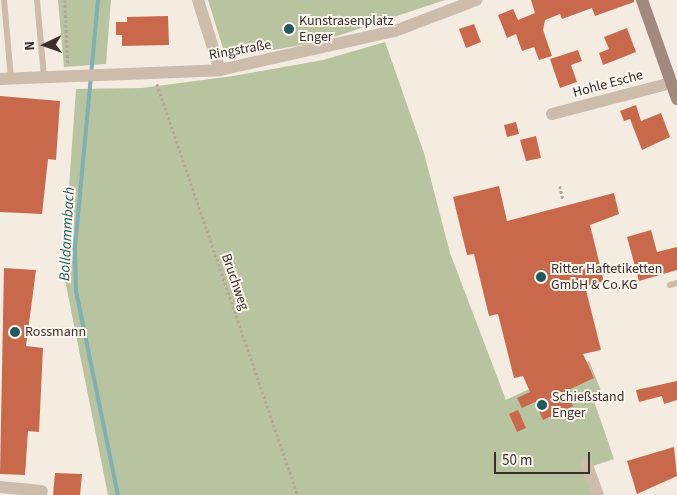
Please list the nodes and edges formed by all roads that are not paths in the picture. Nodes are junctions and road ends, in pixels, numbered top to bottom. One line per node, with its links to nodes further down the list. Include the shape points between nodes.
1 (4, 0): 8 (lane)
2 (37, 0): 7 (lane)
3 (198, 0): 6 (street)
4 (476, 0): 6 (street, Ringstraße, via 396,31)
5 (642, 0): 9 (main road)
6 (220, 70): 7 (street, Ringstraße, via 154,76)
7 (44, 78): 8 (street, Ringstraße)
8 (5, 79)
9 (670, 83): 10 (main road); 11 (street, Hohle Esche)
10 (677, 99)
11 (552, 114)
12 (677, 283): 13 (lane)
13 (670, 285)
14 (588, 465): 17 (street)
15 (0, 488): 16 (street)
16 (42, 491)
17 (598, 495)

